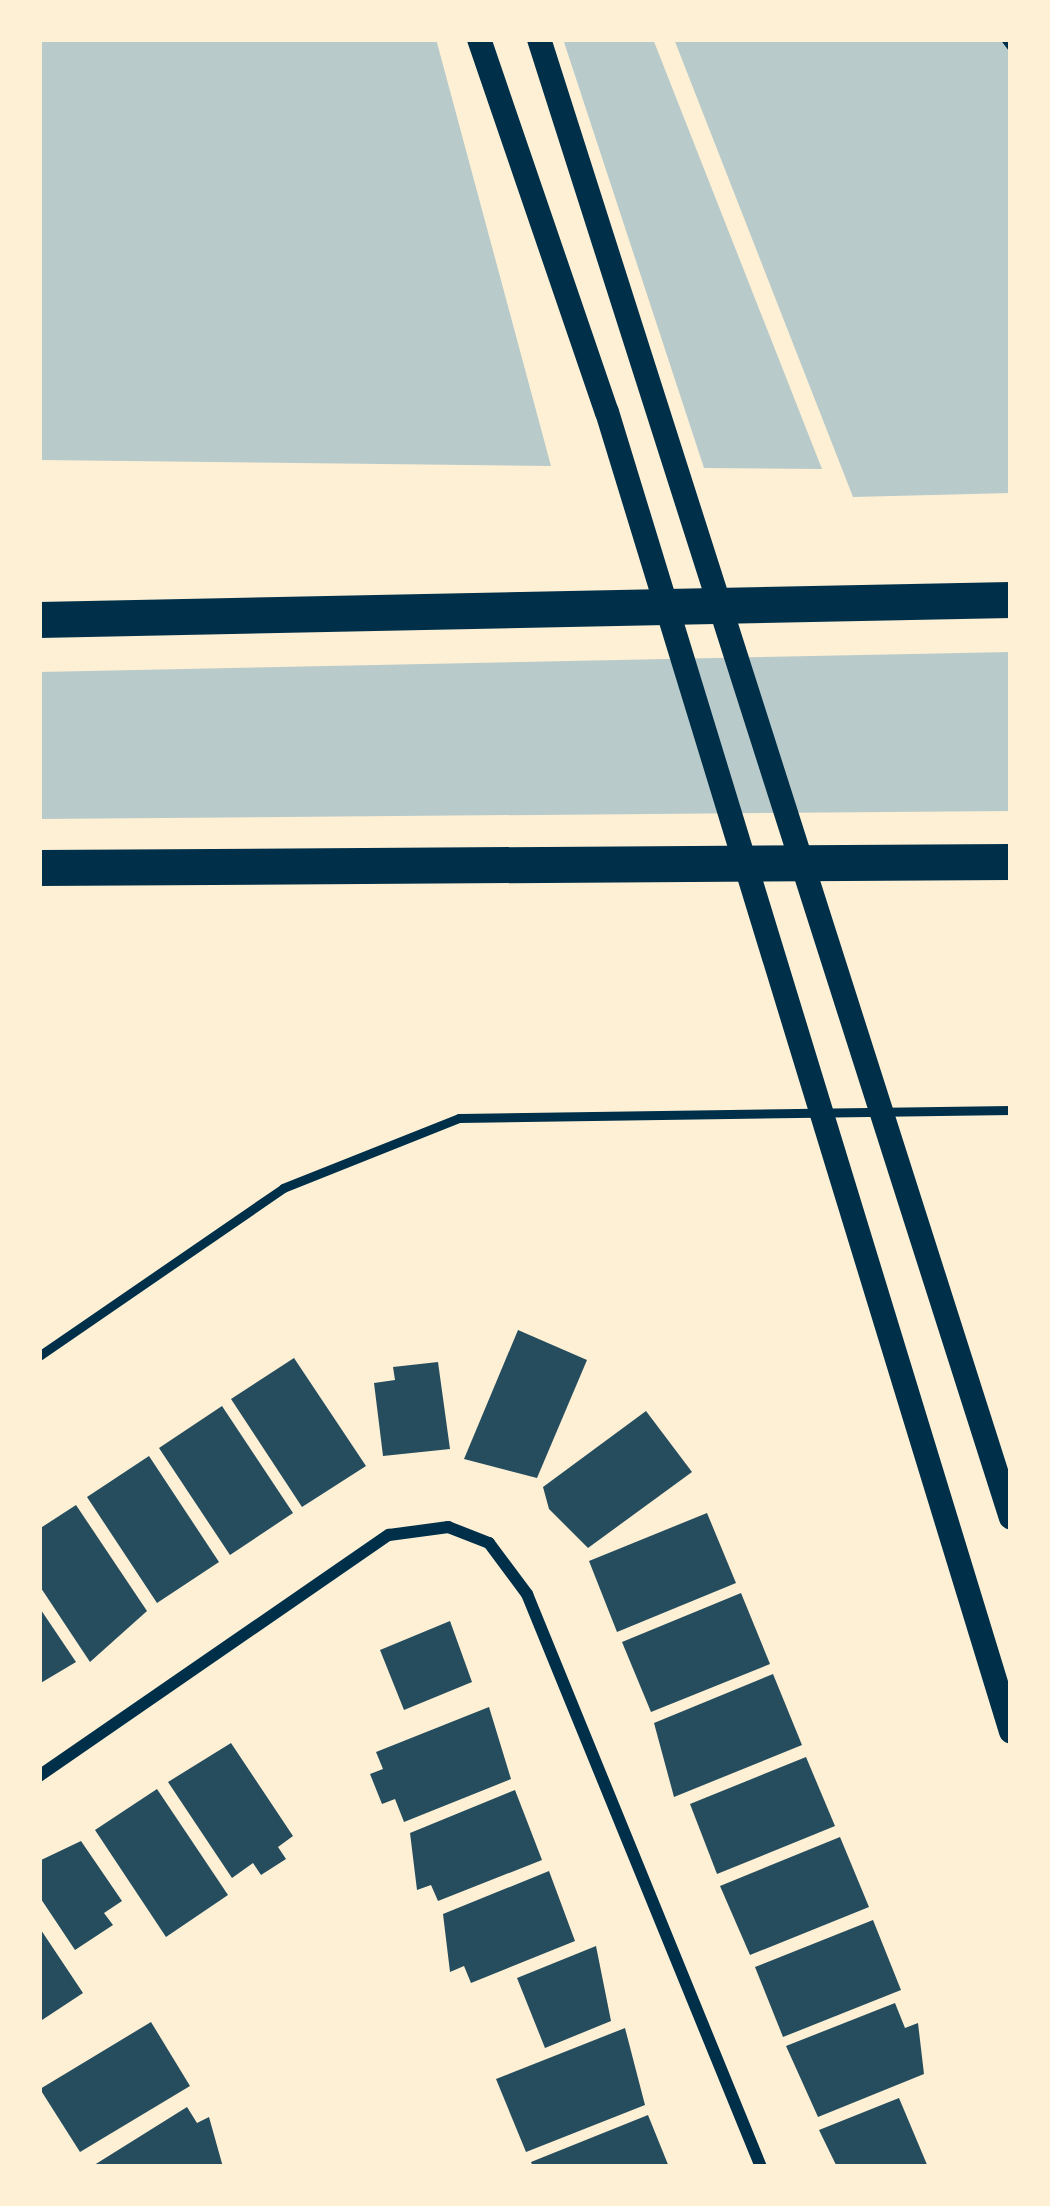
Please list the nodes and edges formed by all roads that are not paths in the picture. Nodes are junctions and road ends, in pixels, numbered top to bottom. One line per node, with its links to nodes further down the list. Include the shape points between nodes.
1 (478, 39): 10 (main road, via 574,309)
2 (539, 39): 9 (main road)
3 (1011, 600): 4 (highway)
4 (39, 620)
5 (1011, 862): 6 (highway)
6 (39, 868)
7 (1011, 1110): 8 (lane, via 458,1118 283,1188)
8 (39, 1356)
9 (1011, 1518)
10 (1011, 1732)
11 (39, 1776): 12 (street, via 389,1535 448,1527 489,1543 527,1594)
12 (761, 2167)

